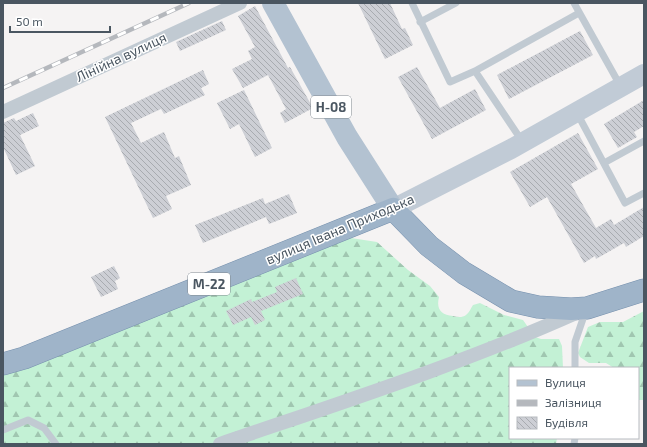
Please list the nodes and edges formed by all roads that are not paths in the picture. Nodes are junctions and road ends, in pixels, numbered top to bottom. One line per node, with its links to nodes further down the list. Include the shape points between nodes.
1 (240, 3): 11 (street, Лінійна вулиця)
2 (274, 3): 17 (main road, Н-08, via 347,137)
3 (412, 3): 7 (lane)
4 (456, 3): 7 (lane)
5 (574, 3): 6 (lane)
6 (579, 13): 8 (lane); 10 (lane)
7 (420, 22): 8 (lane, via 450,82)
8 (475, 71): 14 (lane)
9 (644, 74): 10 (main road, вулиця Івана Приходька)
10 (621, 87): 12 (main road, вулиця Івана Приходька)
11 (3, 112)
12 (577, 112): 14 (main road, вулиця Івана Приходька); 15 (lane)
13 (644, 141): 15 (lane)
14 (523, 142): 17 (main road, вулиця Івана Приходька)
15 (604, 163): 16 (lane, via 625,203)
16 (644, 193)
17 (394, 209): 19 (highway, via 429,246 464,273 511,301 538,307); 20 (highway, вулиця Івана Приходька / М-22, via 24,358)
18 (644, 290): 19 (highway)
19 (587, 308): 21 (lane, via 575,342); 24 (street, via 427,373)
20 (3, 364)
21 (575, 367)
22 (3, 430): 23 (lane, via 28,420 44,428)
23 (56, 444)
24 (220, 444)

